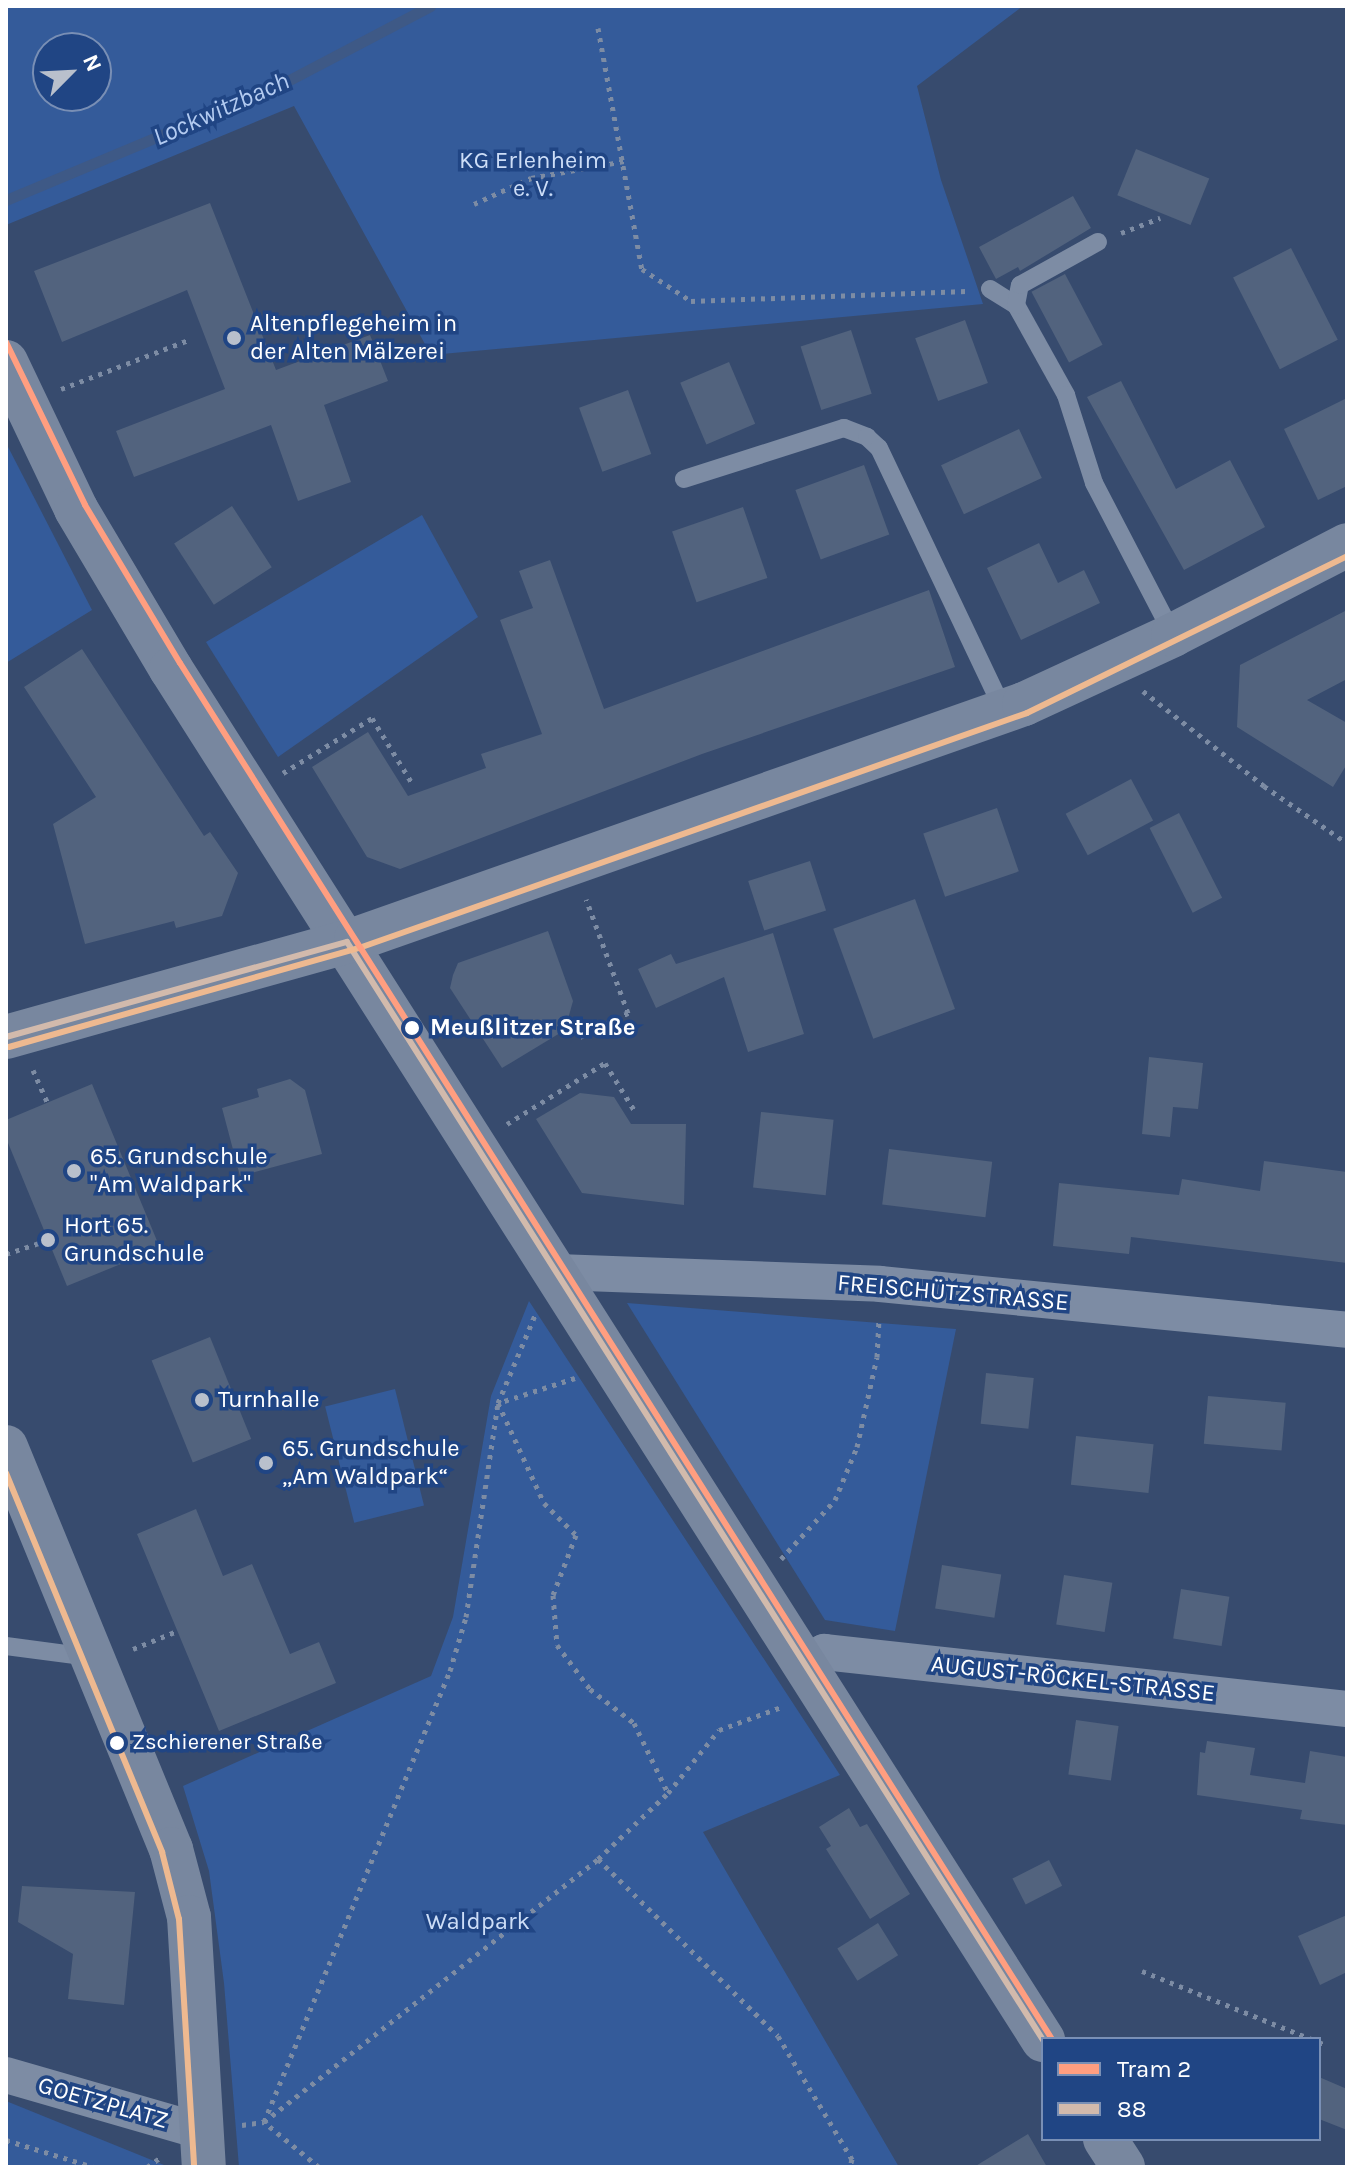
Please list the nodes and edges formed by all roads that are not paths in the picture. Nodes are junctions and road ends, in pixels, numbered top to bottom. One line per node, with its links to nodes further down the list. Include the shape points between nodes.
1 (1098, 242): 3 (lane, via 1020,285)
2 (990, 289): 3 (lane)
3 (1016, 305): 7 (lane, via 1066,395 1094,483)
4 (6, 362): 9 (street, via 76,509)
5 (684, 479): 8 (lane, via 844,428 867,437 879,448)
6 (1347, 545): 7 (street)
7 (1173, 635): 8 (street)
8 (1004, 711): 9 (street)
9 (347, 942): 10 (street); 11 (street)
10 (6, 1037)
11 (557, 1272): 12 (street, FREISCHÜTZSTRASSE, via 880,1284); 16 (street)
12 (1347, 1330)
13 (6, 1447): 15 (street)
14 (6, 1646): 15 (lane)
15 (95, 1657): 21 (street, via 171,1849 189,1917)
16 (803, 1665): 17 (street, AUGUST-RÖCKEL-STRASSE, via 824,1652); 18 (street)
17 (1347, 1709)
18 (1041, 2037)
19 (6, 2075): 21 (street, GOETZPLATZ)
20 (1106, 2141): 22 (street)
21 (202, 2149)
22 (1123, 2167)

